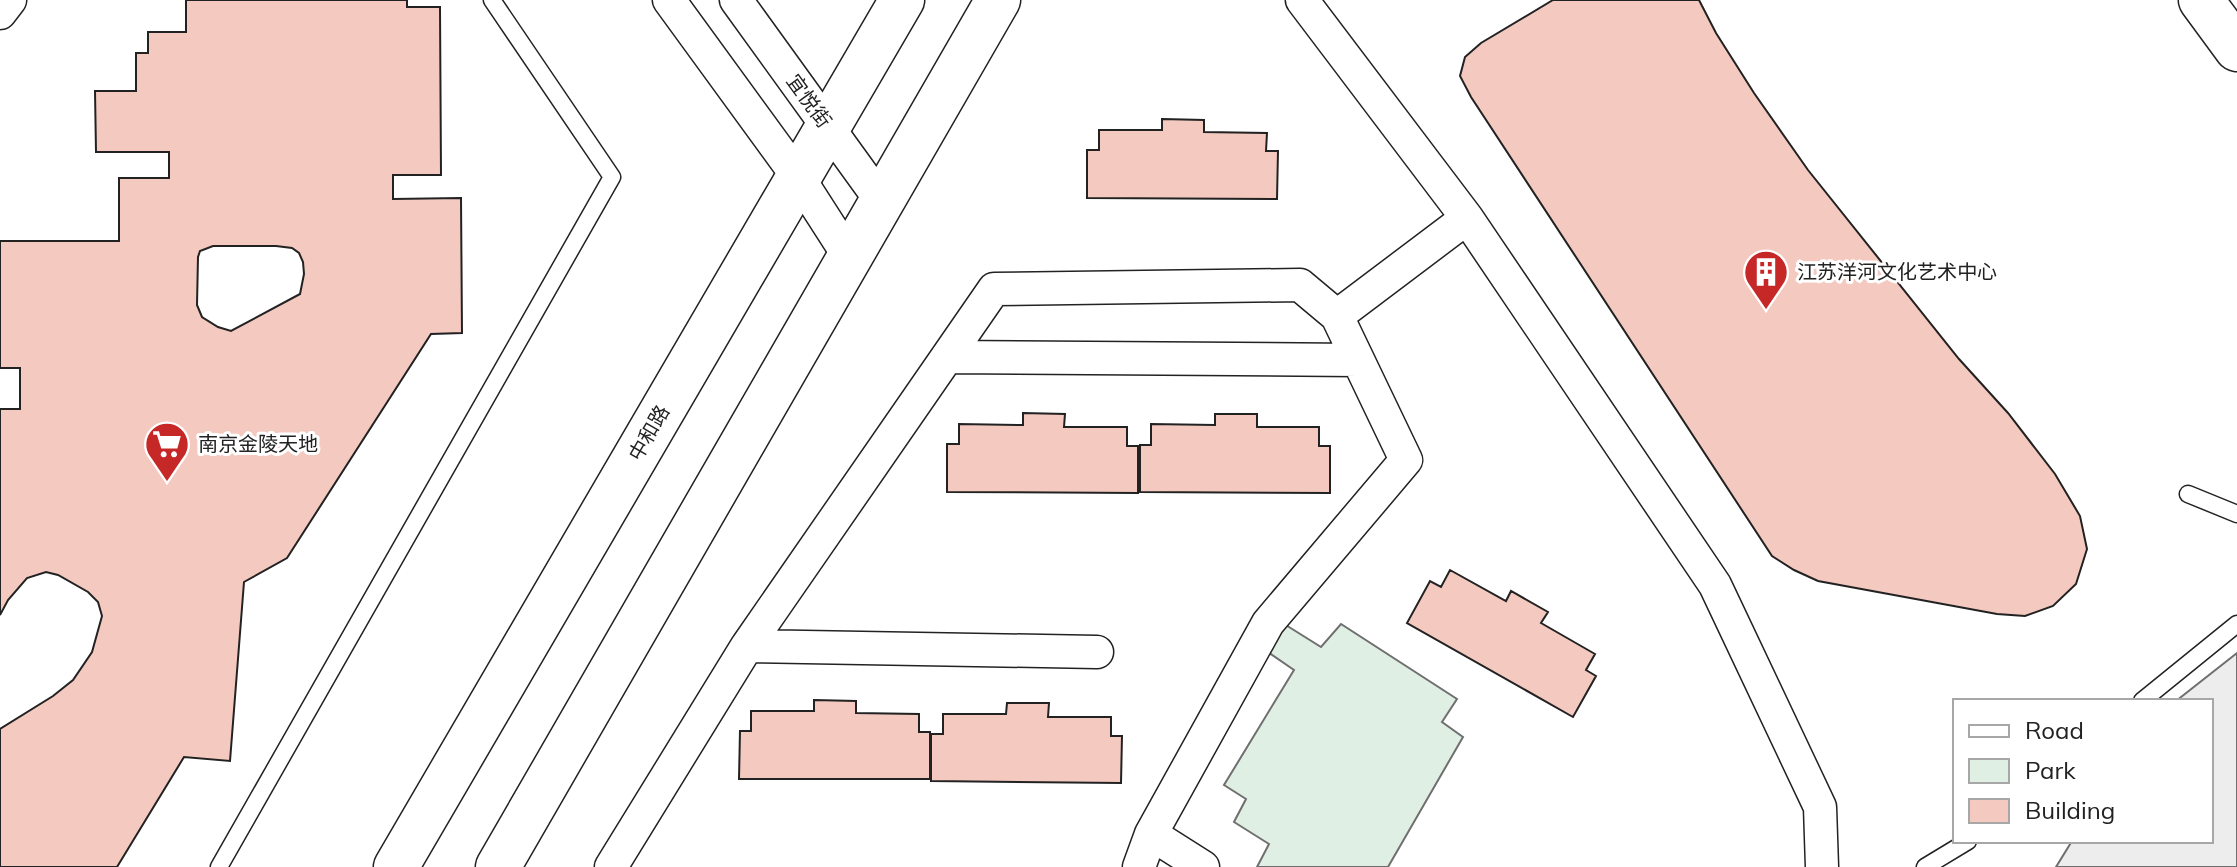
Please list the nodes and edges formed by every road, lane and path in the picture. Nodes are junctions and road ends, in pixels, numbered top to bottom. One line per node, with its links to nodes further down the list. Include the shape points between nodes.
1 (10, 0): 9 (street)
2 (492, 0): 27 (lane, via 612,177)
3 (669, 0): 12 (street)
4 (736, 0): 11 (street, 宜悦街)
5 (902, 0): 11 (main road, 中和路)
6 (998, 0): 13 (main road)
7 (1302, 0): 14 (street)
8 (2201, 0): 10 (main road)
9 (0, 13)
10 (2237, 49)
11 (828, 127): 12 (main road, 中和路); 13 (street, 宜悦街)
12 (798, 177): 15 (street); 28 (main road, 中和路)
13 (882, 202): 15 (main road)
14 (1467, 218): 16 (street); 33 (street, via 1715,585 1820,807)
15 (850, 258): 29 (main road)
16 (1337, 316): 17 (street, via 1300,285 994,289); 18 (street)
17 (947, 357): 18 (street); 22 (street)
18 (1358, 360): 25 (street, via 1406,460 1268,623)
19 (2188, 494): 20 (lane)
20 (2237, 514)
21 (2237, 624): 24 (lane)
22 (747, 646): 23 (street); 30 (street)
23 (1097, 652)
24 (2144, 699)
25 (1151, 834): 31 (street); 32 (street)
26 (1965, 843): 34 (lane)
27 (219, 867)
28 (396, 867)
29 (498, 867)
30 (611, 867)
31 (1139, 867)
32 (1203, 867)
33 (1822, 867)
34 (1925, 867)

